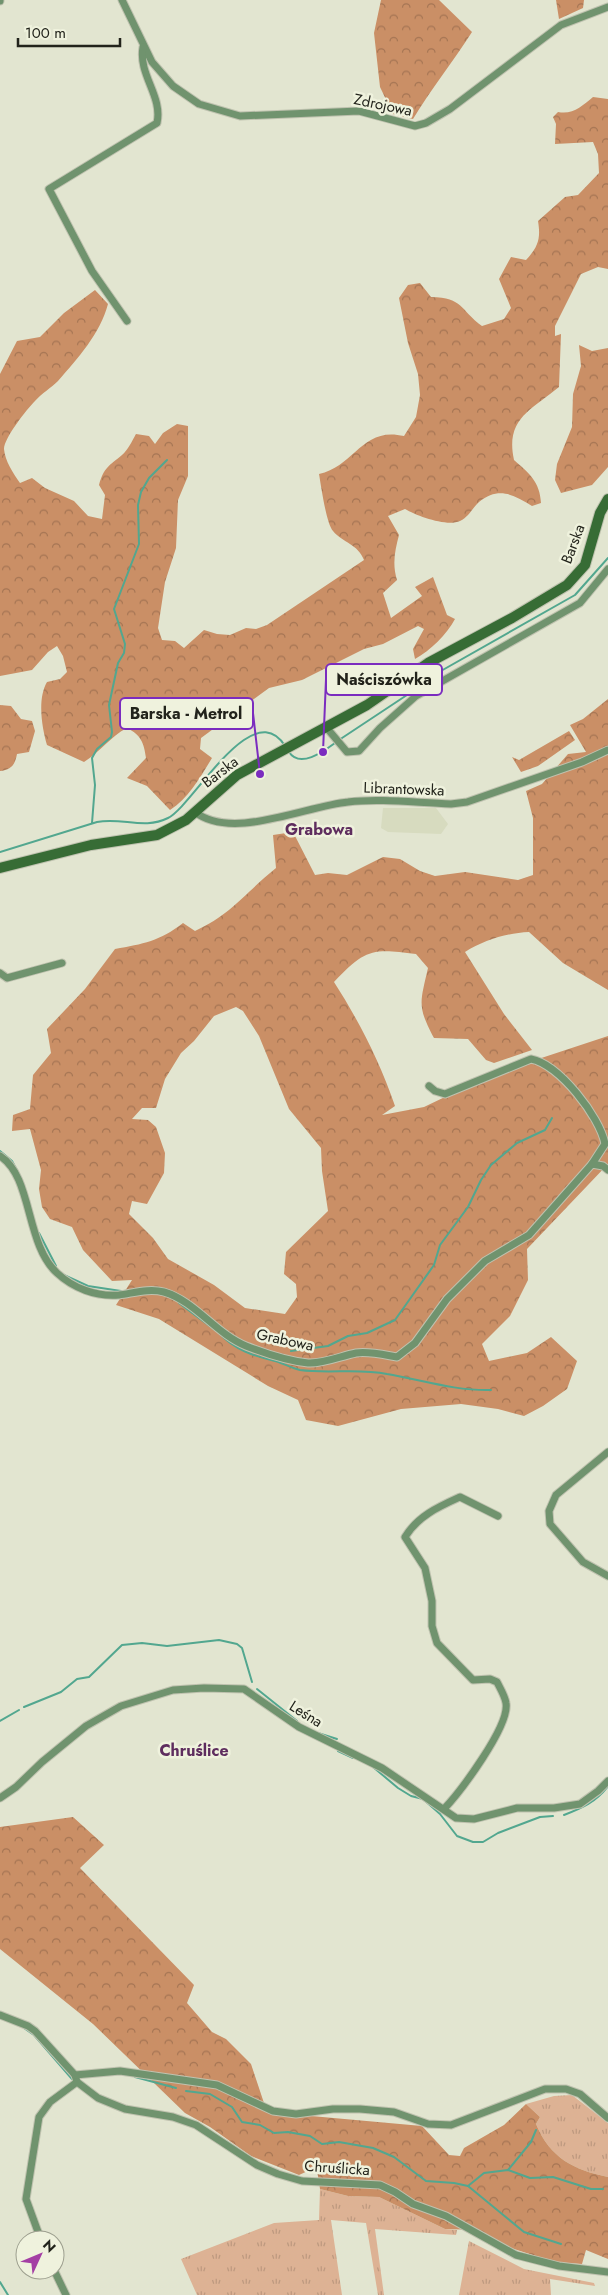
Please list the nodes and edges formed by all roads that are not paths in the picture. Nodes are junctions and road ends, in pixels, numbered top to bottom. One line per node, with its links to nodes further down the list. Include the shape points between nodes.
1 (122, 0): 3 (street, Zdrojowa)
2 (608, 7): 3 (street, Zdrojowa, via 561,25 450,109 415,126 359,111 240,116 216,110 199,104 173,86)
3 (143, 47): 4 (street, Zdrojowa, via 141,60 158,107 157,123 50,189 92,271)
4 (127, 321)
5 (608, 498): 7 (street, Barska, via 600,513 585,565 567,585 428,663)
6 (608, 569): 7 (street, via 580,603 416,696 359,751 347,752)
7 (330, 731): 9 (street, Barska, via 298,742 237,775)
8 (608, 750): 9 (street, Librantowska, via 467,802 347,802 253,822 210,821)
9 (195, 812): 10 (street, Barska, via 157,834 84,847)
10 (0, 868)
11 (62, 963): 12 (street, via 7,978)
12 (0, 973)
13 (429, 1086): 15 (street, via 445,1094 531,1059 547,1064 569,1084 600,1127 605,1144)
14 (0, 1156): 15 (street, Grabowa, via 19,1179 42,1252 55,1272 71,1284 84,1291 102,1294 164,1292 247,1347 309,1363 359,1353 398,1357 414,1343 447,1299 485,1261 529,1235)
15 (592, 1164): 16 (street)
16 (608, 1170)
17 (608, 1452): 19 (street, via 556,1495 549,1511 550,1524 583,1562)
18 (498, 1516): 22 (street, via 460,1497 437,1507 414,1523 405,1537 424,1568 437,1643 473,1680 497,1682 506,1704 505,1720 463,1788)
19 (608, 1576)
20 (608, 1781): 22 (street, Leśna, via 580,1804 517,1808 474,1818 456,1818)
21 (0, 1798): 22 (street, Leśna, via 86,1726 121,1706 172,1690 204,1688 244,1689 299,1727 382,1768)
22 (444, 1809)
23 (0, 2015): 24 (street, Chruślicka, via 35,2031)
24 (76, 2079): 25 (street, via 120,2071 217,2085 273,2110 296,2114 333,2109 394,2112 428,2124 451,2126 544,2089 566,2089 580,2094); 26 (street, via 50,2102 39,2117 26,2199); 27 (street, Chruślicka, via 98,2098 125,2109 172,2117 196,2125 257,2166 278,2174 302,2181 380,2185 413,2204 446,2216 516,2255 559,2266)
25 (608, 2118)
26 (37, 2230)
27 (608, 2272)
28 (59, 2280): 29 (street)
29 (66, 2295)

